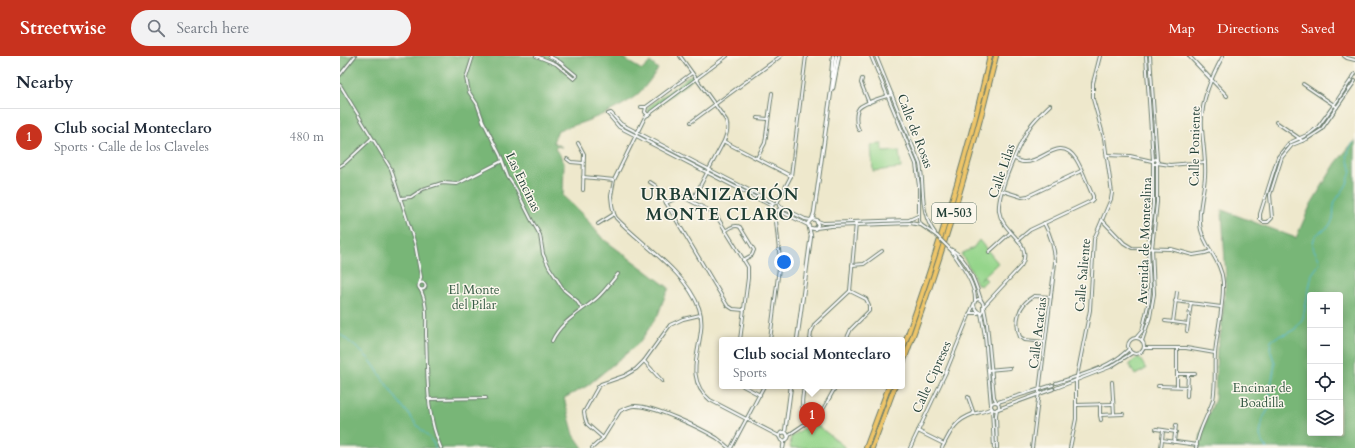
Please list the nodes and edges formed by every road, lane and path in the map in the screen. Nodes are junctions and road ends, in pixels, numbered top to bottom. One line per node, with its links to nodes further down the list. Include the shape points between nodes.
1 (355, 56): 24 (street)
2 (473, 56): 59 (street, Las Encinas, via 466,78 469,92 477,104)
3 (536, 56): 4 (street, via 556,64 574,79 577,76)
4 (549, 56)
5 (680, 56): 22 (street)
6 (727, 56): 25 (street)
7 (780, 56): 37 (street)
8 (806, 56): 68 (street)
9 (834, 56): 35 (street)
10 (839, 56): 35 (street)
11 (872, 56): 32 (street, Calle de Rosas)
12 (876, 56): 33 (street, Calle de Rosas)
13 (990, 56): 143 (highway, M-503, via 953,200)
14 (996, 56): 150 (highway, M-503, via 956,209)
15 (1100, 56): 55 (street, Calle Saliente, via 1093,83 1093,99)
16 (1146, 56): 60 (street, Avenida de Montealina)
17 (1150, 56): 61 (street, Avenida de Montealina)
18 (1189, 56): 27 (street)
19 (1223, 56): 27 (street, Calle Poniente)
20 (1344, 56): 21 (street)
21 (1355, 60)
22 (692, 72): 25 (street); 41 (street)
23 (1355, 74): 39 (street)
24 (340, 75)
25 (696, 79): 37 (street); 43 (street)
26 (862, 79): 36 (street, via 861,83)
27 (1211, 80): 34 (street); 62 (street, Calle Poniente, via 1203,104 1201,126)
28 (1355, 81): 42 (street)
29 (1304, 84): 39 (street)
30 (340, 85): 50 (street)
31 (772, 93): 45 (street)
32 (888, 95): 33 (street); 36 (street); 83 (street, Calle de Rosas, via 916,164 919,186)
33 (892, 95): 84 (street, Calle de Rosas, via 920,164)
34 (1227, 96)
35 (830, 98): 81 (street)
36 (869, 103): 48 (street, via 858,111)
37 (715, 104): 46 (street); 52 (street, via 728,126)
38 (1050, 105): 58 (street, Calle Lilas, via 1032,124)
39 (1334, 105): 42 (street); 51 (street, via 1318,127)
40 (641, 107): 41 (street)
41 (646, 107): 43 (street)
42 (1337, 107): 53 (street, via 1320,130)
43 (648, 115): 49 (street)
44 (756, 118): 45 (street)
45 (768, 119): 56 (street, via 765,143)
46 (691, 122)
47 (1276, 122): 51 (street)
48 (859, 130)
49 (636, 134): 49 (street, via 620,124 611,113 608,114 619,127); 65 (street); 69 (street)
50 (373, 138): 64 (street); 73 (street, via 391,169)
51 (1299, 138): 53 (street); 53 (street, via 1289,143 1278,157 1260,214 1263,222 1268,222 1272,218 1270,195 1282,157 1292,145)
52 (724, 141): 56 (street); 65 (street)
53 (1302, 141)
54 (578, 143): 63 (street, via 584,154)
55 (1107, 155): 60 (street, via 1130,156); 86 (street, Calle Saliente, via 1112,193)
56 (757, 158): 68 (street)
57 (567, 159): 63 (street)
58 (1015, 159): 66 (street, via 1029,162 1056,149 1064,149 1076,159); 72 (street, Calle Lilas)
59 (502, 161): 73 (street, via 457,184 442,183 423,189 411,197); 126 (street, Las Encinas, via 508,178 540,235 543,254 549,267 564,290)
60 (1152, 162): 61 (street); 61 (street); 101 (street, Avenida de Montealina, via 1154,204)
61 (1157, 162): 62 (street, via 1170,165); 102 (street, Avenida de Montealina, via 1158,202)
62 (1205, 162): 105 (street, Calle Poniente, via 1200,222 1204,240)
63 (583, 163): 67 (street)
64 (340, 166)
65 (708, 171): 74 (street); 76 (street); 78 (street)
66 (1081, 171): 72 (street, via 1028,196 1016,196); 88 (street, via 1093,199)
67 (583, 176): 69 (street); 71 (street)
68 (791, 176): 77 (street)
69 (614, 180): 82 (street, via 611,196)
70 (650, 182): 75 (street, via 656,186)
71 (583, 190)
72 (1002, 191): 97 (street, Calle Lilas, via 999,210 1004,226)
73 (401, 198): 110 (street, via 415,244)
74 (692, 201): 75 (street, via 679,197); 96 (street, via 716,216)
75 (666, 203): 127 (street, via 727,305 733,309)
76 (774, 203): 77 (street); 78 (street)
77 (777, 203): 79 (street)
78 (772, 206): 80 (street, via 773,210)
79 (779, 206): 80 (street); 85 (street, via 805,219)
80 (776, 210): 93 (street); 136 (street, via 780,266)
81 (814, 213): 85 (street); 87 (street)
82 (614, 214): 89 (street); 130 (street, via 622,225 684,280 696,301)
83 (918, 215): 84 (street); 90 (street, via 909,220); 92 (street, Calle de Rosas)
84 (925, 215): 91 (street, Calle de Rosas)
85 (811, 219): 87 (street); 93 (street)
86 (1102, 220): 101 (street, via 1128,247); 158 (street, Calle Saliente, via 1094,239 1090,310)
87 (817, 221): 90 (street); 95 (street)
88 (1044, 223): 100 (street); 118 (street, Calle Acacias, via 1055,251)
89 (598, 224)
90 (856, 224): 92 (street); 95 (street); 108 (street)
91 (929, 224): 94 (street); 98 (street)
92 (921, 225): 94 (street)
93 (809, 227): 95 (street); 99 (street)
94 (925, 227): 98 (street)
95 (816, 228): 99 (street)
96 (725, 231): 107 (street); 107 (street, via 734,226 740,227 754,250 752,255)
97 (1010, 232): 100 (street, Calle Lilas); 106 (street)
98 (936, 235): 103 (street, bridge)
99 (811, 237): 137 (street)
100 (1018, 240): 120 (street, Calle Lilas, via 1024,247 1024,261)
101 (1148, 248): 102 (street); 140 (street, Avenida de Montealina, via 1149,300 1142,331)
102 (1152, 248): 105 (street, via 1171,249 1193,255); 142 (street, Avenida de Montealina, via 1153,302)
103 (950, 249): 119 (street, via 964,262); 122 (street, via 965,272 975,296)
104 (882, 251): 108 (street, via 864,264)
105 (1211, 251): 124 (street, Calle Poniente, via 1222,274)
106 (989, 252)
107 (743, 260): 127 (street, via 749,273)
108 (852, 265): 115 (street)
109 (618, 274): 126 (street, via 597,298)
110 (421, 278): 111 (street); 112 (street)
111 (424, 283): 112 (street); 113 (street)
112 (419, 284): 114 (street)
113 (425, 288): 114 (street); 117 (street)
114 (420, 289): 117 (street)
115 (850, 291): 138 (street, via 815,324); 139 (street, via 866,299 869,311 851,329)
116 (1177, 292): 121 (street)
117 (423, 294): 180 (street, via 426,310)
118 (1051, 297): 144 (street, Calle Acacias); 144 (street, via 1034,296 1018,314 1020,337 1024,340)
119 (981, 301): 120 (street); 122 (street, via 978,299); 125 (street)
120 (988, 301): 125 (street, Calle Lilas)
121 (1175, 301): 123 (street); 132 (street)
122 (974, 302): 128 (street, Calle Cipreses); 129 (street, via 975,309)
123 (1191, 303): 124 (street); 133 (street)
124 (1221, 307): 149 (street, Calle Poniente)
125 (984, 308): 129 (street, Calle Lilas); 153 (street)
126 (582, 309): 141 (street, via 556,331)
127 (744, 310): 135 (street)
128 (970, 313): 129 (street); 197 (street, Calle Cipreses)
129 (980, 313): 154 (street, via 984,326)
130 (700, 315): 151 (street, via 678,320 670,325); 191 (street, via 695,370 698,387 710,400)
131 (1165, 321): 132 (street)
132 (1173, 322): 133 (street)
133 (1188, 324): 134 (street)
134 (1187, 331)
135 (740, 337)
136 (770, 337)
137 (797, 337)
138 (810, 337)
139 (847, 337)
140 (1136, 338): 142 (street); 147 (street, via 1129,343)
141 (552, 341)
142 (1142, 341): 145 (street)
143 (905, 342)
144 (1045, 342): 174 (street, Calle Acacias)
145 (1144, 348): 146 (street); 148 (street, via 1139,353)
146 (1177, 348): 149 (street); 155 (street)
147 (1129, 349): 148 (street); 158 (street, via 1110,363)
148 (1132, 353): 160 (street, via 1110,367)
149 (1215, 353): 206 (street, Calle Poniente, via 1213,399)
150 (905, 358)
151 (644, 361): 159 (street); 201 (street, via 630,373 601,384 587,406 584,412 587,424)
152 (1010, 368): 153 (street)
153 (992, 369): 154 (street); 181 (street, via 994,397)
154 (988, 370): 185 (street)
155 (1177, 374): 156 (street); 165 (street)
156 (1188, 374): 157 (street); 166 (street)
157 (1195, 374)
158 (1077, 376): 160 (street, Calle Saliente); 162 (street)
159 (662, 381)
160 (1076, 381): 175 (street); 184 (street, Calle Saliente)
161 (1112, 382): 183 (street)
162 (1056, 383)
163 (1053, 385): 174 (street)
164 (1158, 386): 165 (street)
165 (1177, 386): 166 (street)
166 (1188, 386): 177 (street)
167 (749, 389): 176 (street)
168 (763, 389): 176 (street)
169 (791, 389): 199 (street)
170 (804, 389): 193 (street, via 801,408)
171 (834, 389): 193 (street, via 820,413)
172 (888, 389): 211 (highway)
173 (894, 389): 212 (highway)
174 (1040, 389): 175 (street, Calle Acacias); 181 (street)
175 (1039, 394): 186 (street); 217 (street, Calle Acacias)
176 (760, 395): 191 (street)
177 (1187, 396)
178 (968, 397): 187 (street)
179 (486, 398): 180 (street)
180 (428, 399): 207 (street, via 436,438)
181 (997, 402): 185 (street, via 992,402); 186 (street)
182 (1100, 404): 183 (street); 184 (street); 190 (street)
183 (1113, 404): 188 (street)
184 (1077, 406): 218 (street, Calle Saliente)
185 (992, 407): 186 (street); 187 (street); 215 (street)
186 (997, 409): 216 (street)
187 (974, 414): 205 (street, via 957,422)
188 (1114, 414): 189 (street); 190 (street)
189 (1123, 414)
190 (1100, 415): 192 (street)
191 (747, 420): 200 (street); 209 (street)
192 (1101, 420)
193 (810, 421): 199 (street)
194 (1176, 424): 198 (street)
195 (1156, 429): 196 (street)
196 (1163, 430): 198 (street); 202 (street)
197 (918, 431): 205 (street); 213 (street, Calle Cipreses)
198 (1176, 432): 204 (street)
199 (788, 435): 200 (street, via 781,433); 203 (street)
200 (779, 436): 203 (street)
201 (603, 438): 208 (street); 209 (street, via 620,411 634,406 672,416 719,439)
202 (1162, 440): 204 (street); 219 (street)
203 (784, 441): 210 (street)
204 (1174, 442): 206 (street)
205 (944, 444): 214 (street)
206 (1197, 444): 220 (street, Calle Poniente)
207 (441, 448)
208 (592, 448)
209 (730, 448)
210 (783, 448)
211 (866, 448)
212 (872, 448)
213 (910, 448)
214 (942, 448)
215 (994, 448)
216 (997, 448)
217 (1032, 448)
218 (1070, 448)
219 (1161, 448)
220 (1196, 448)

